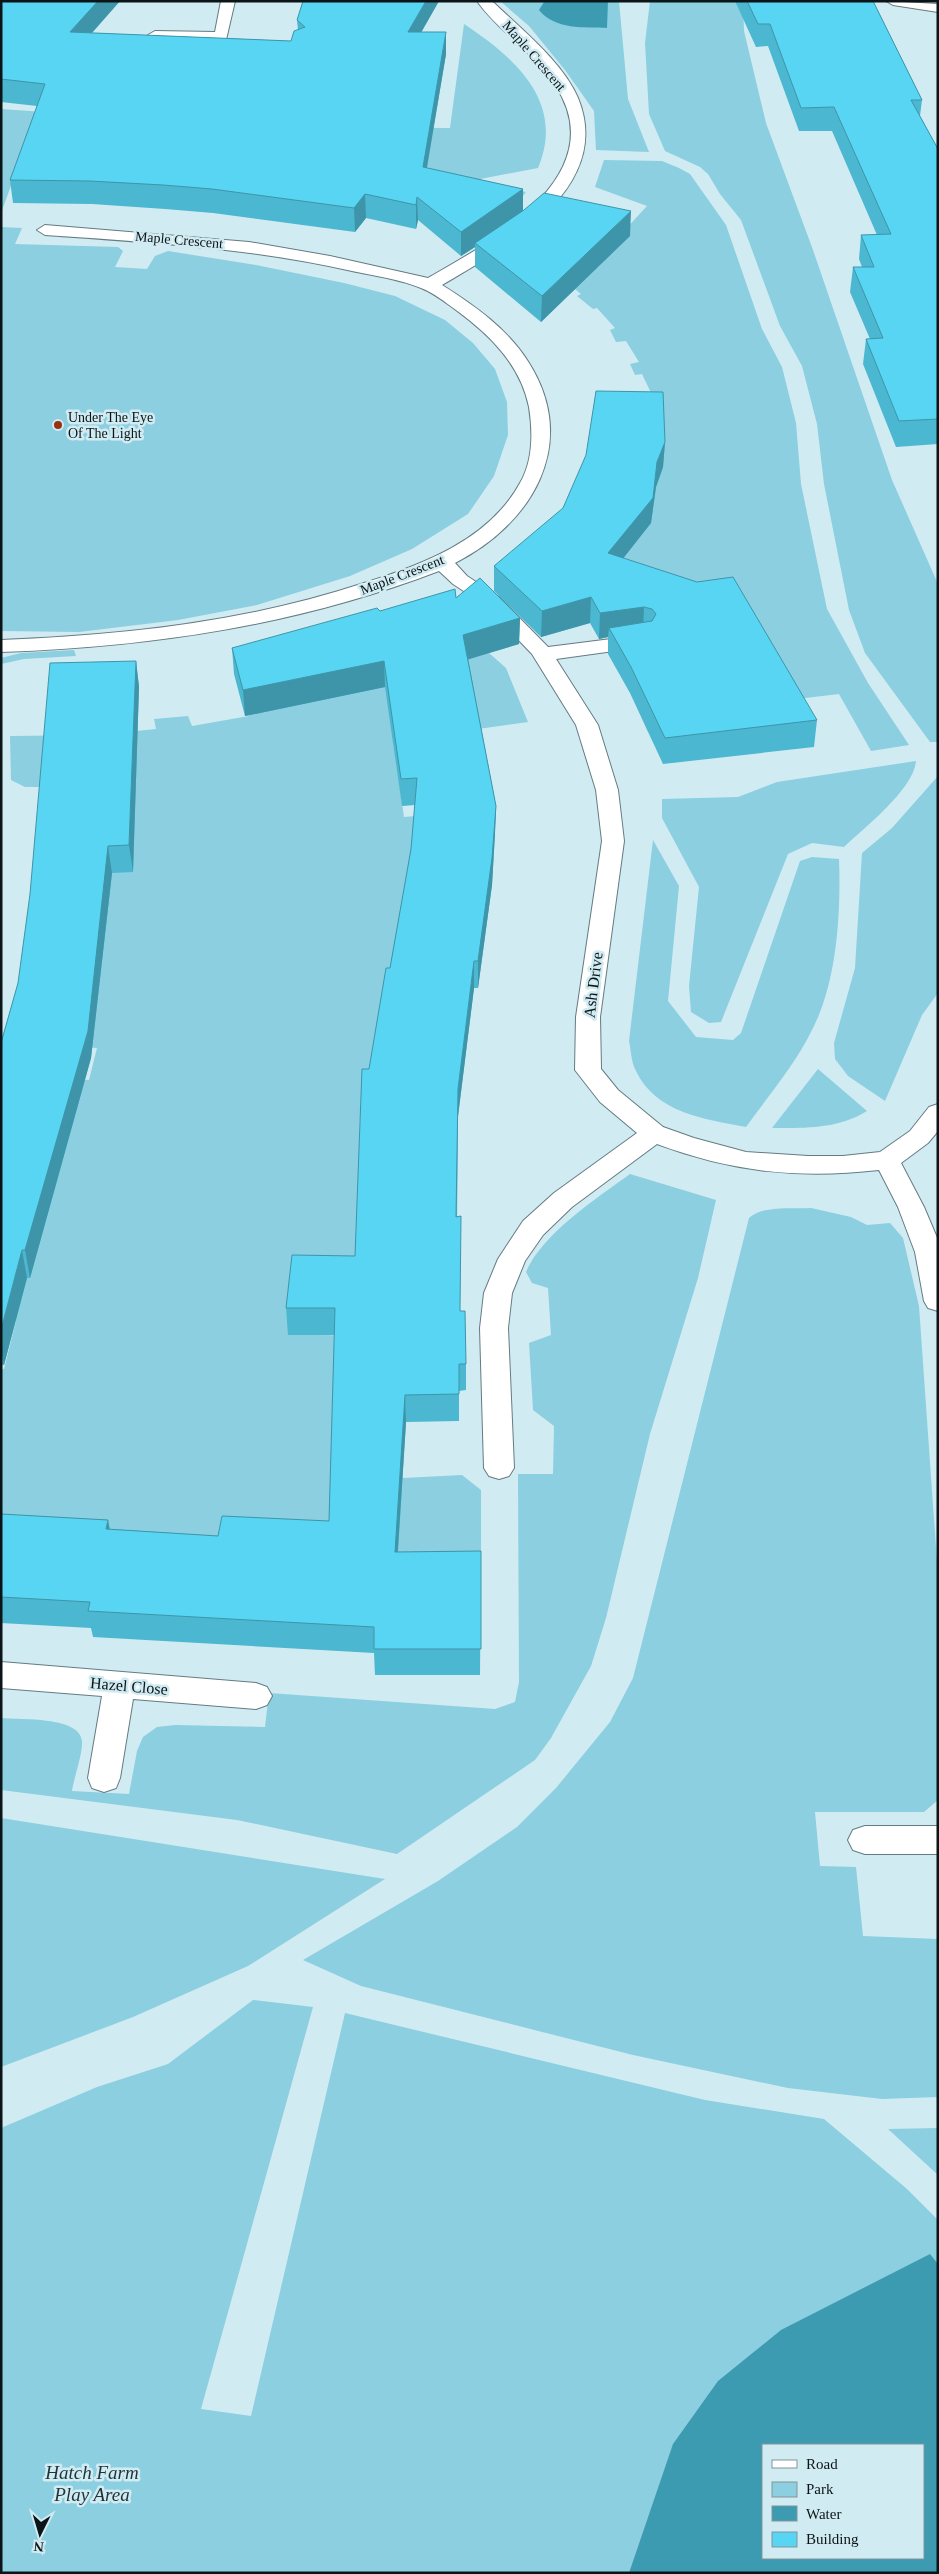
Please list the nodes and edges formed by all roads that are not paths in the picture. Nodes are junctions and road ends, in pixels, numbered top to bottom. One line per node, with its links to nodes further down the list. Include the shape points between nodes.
1 (228, 1): 6 (street)
2 (484, 1): 9 (street, Maple Crescent, via 519,35 569,96 579,129 577,148 564,181 539,213 482,254)
3 (893, 1): 4 (street)
4 (938, 8)
5 (155, 35): 6 (street)
6 (222, 37): 7 (street)
7 (238, 40)
8 (45, 230): 9 (street, Maple Crescent, via 145,244 235,244 320,257)
9 (429, 285): 10 (street, Maple Crescent, via 488,324 516,355 537,394 543,439 531,482 517,501 486,533)
10 (442, 562): 12 (street, Maple Crescent, via 355,594 225,625 83,643); 13 (street, Ash Drive, via 460,580 499,608)
11 (643, 641): 13 (street)
12 (1, 646)
13 (543, 654): 15 (street, Ash Drive, via 587,725 606,790 612,833 588,1016 588,1070 609,1096)
14 (938, 1113): 16 (street, via 919,1137)
15 (654, 1133): 16 (street, Ash Drive, via 746,1161 825,1165); 18 (street, via 562,1200 533,1228 512,1260 498,1292 494,1328)
16 (887, 1160): 17 (street, via 929,1252)
17 (938, 1301)
18 (499, 1468)
19 (1, 1675): 20 (street, Hazel Close)
20 (120, 1685): 21 (street, Hazel Close); 22 (street)
21 (256, 1696)
22 (104, 1778)
23 (865, 1840): 24 (street)
24 (938, 1840)

